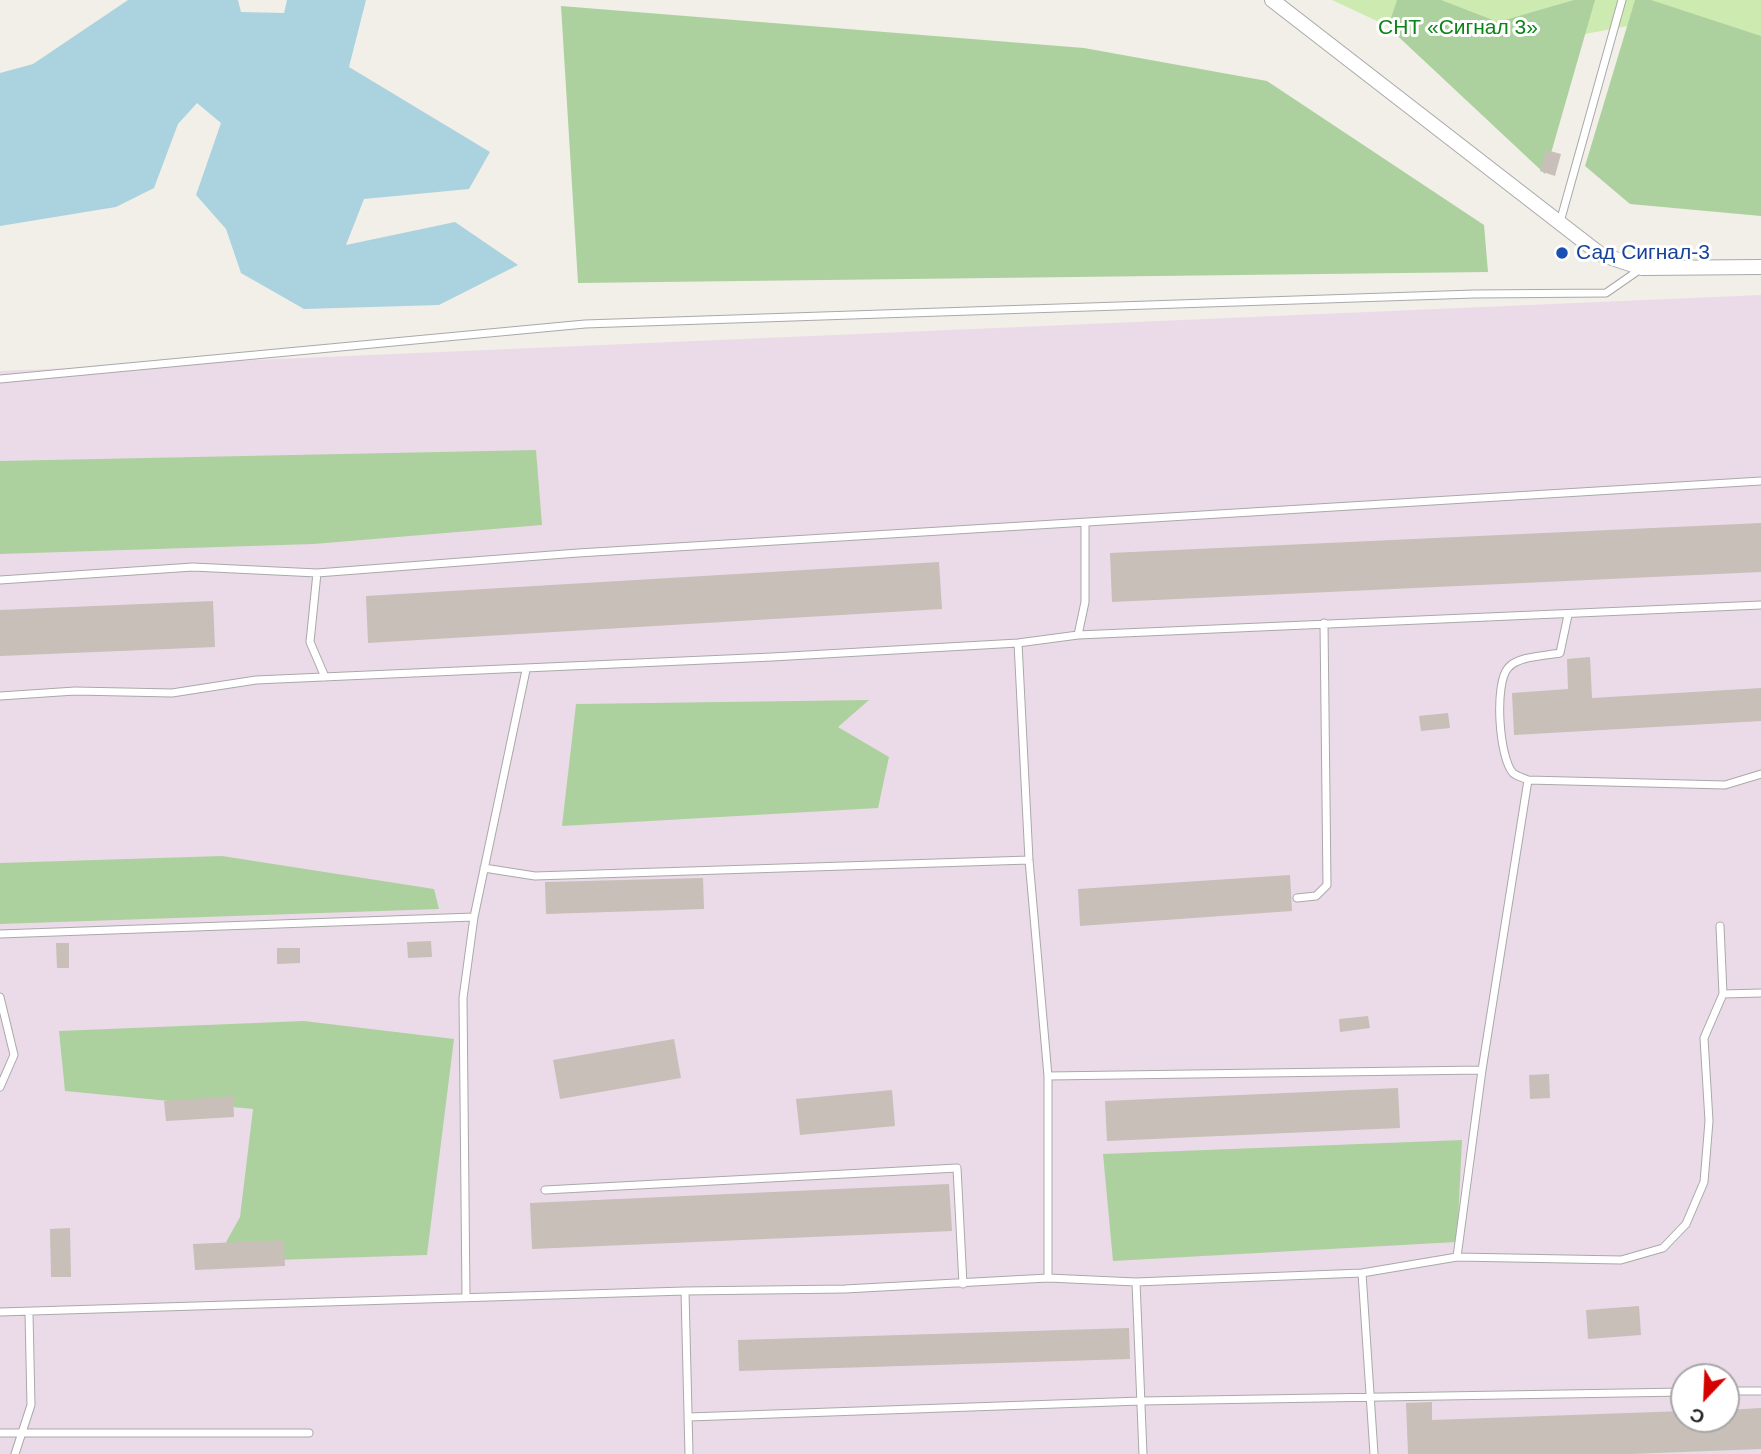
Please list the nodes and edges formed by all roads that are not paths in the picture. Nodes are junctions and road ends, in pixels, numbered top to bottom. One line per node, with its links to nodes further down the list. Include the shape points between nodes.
1 (1272, 0): 3 (street)
2 (1622, 0): 3 (lane)
3 (1560, 222): 5 (street, via 1600,254)
4 (1761, 267): 5 (street)
5 (1642, 268): 6 (lane, via 1606,293 585,324)
6 (0, 379)
7 (1761, 481): 8 (lane)
8 (1085, 523): 9 (lane); 14 (lane, via 1085,602)
9 (317, 573): 10 (lane, via 193,567); 17 (lane, via 310,642)
10 (0, 580)
11 (1761, 605): 12 (lane)
12 (1568, 615): 13 (lane); 20 (lane, via 1560,653 1519,661 1508,668 1500,687 1502,749 1513,773)
13 (1324, 623): 14 (lane); 23 (lane, via 1327,885 1316,896)
14 (1078, 635): 15 (lane)
15 (1018, 643): 16 (lane); 21 (lane)
16 (526, 670): 17 (lane); 22 (lane)
17 (324, 677): 18 (lane, via 256,680 172,693 75,691)
18 (0, 696)
19 (1761, 774): 20 (lane, via 1725,785)
20 (1528, 780): 30 (lane)
21 (1029, 860): 22 (lane, via 535,876); 31 (lane)
22 (484, 868): 24 (lane)
23 (1297, 898)
24 (474, 917): 26 (lane); 40 (lane, via 463,998)
25 (1720, 926): 28 (lane)
26 (0, 934)
27 (1761, 993): 28 (lane)
28 (1723, 995): 34 (lane, via 1704,1038 1709,1121 1703,1182 1686,1224 1662,1248 1621,1260)
29 (0, 998): 32 (lane, via 14,1055)
30 (1482, 1070): 31 (lane); 34 (lane)
31 (1048, 1076): 36 (lane)
32 (0, 1087)
33 (545, 1190): 38 (lane, via 957,1168)
34 (1457, 1257): 35 (lane)
35 (1362, 1273): 37 (lane); 46 (lane)
36 (1048, 1278): 37 (lane); 38 (lane)
37 (1136, 1282): 47 (lane)
38 (963, 1284): 39 (lane)
39 (685, 1291): 40 (lane); 48 (lane)
40 (466, 1297): 42 (lane)
41 (0, 1312): 42 (lane)
42 (29, 1313): 49 (lane, via 31,1405)
43 (1740, 1391): 44 (lane)
44 (1761, 1391)
45 (1670, 1392): 46 (lane)
46 (1371, 1398): 47 (lane); 55 (lane)
47 (1141, 1401): 48 (lane); 54 (lane)
48 (689, 1417): 53 (lane)
49 (25, 1431): 50 (lane); 51 (lane); 52 (lane)
50 (0, 1433)
51 (309, 1433)
52 (15, 1454)
53 (689, 1454)
54 (1143, 1454)
55 (1374, 1454)

